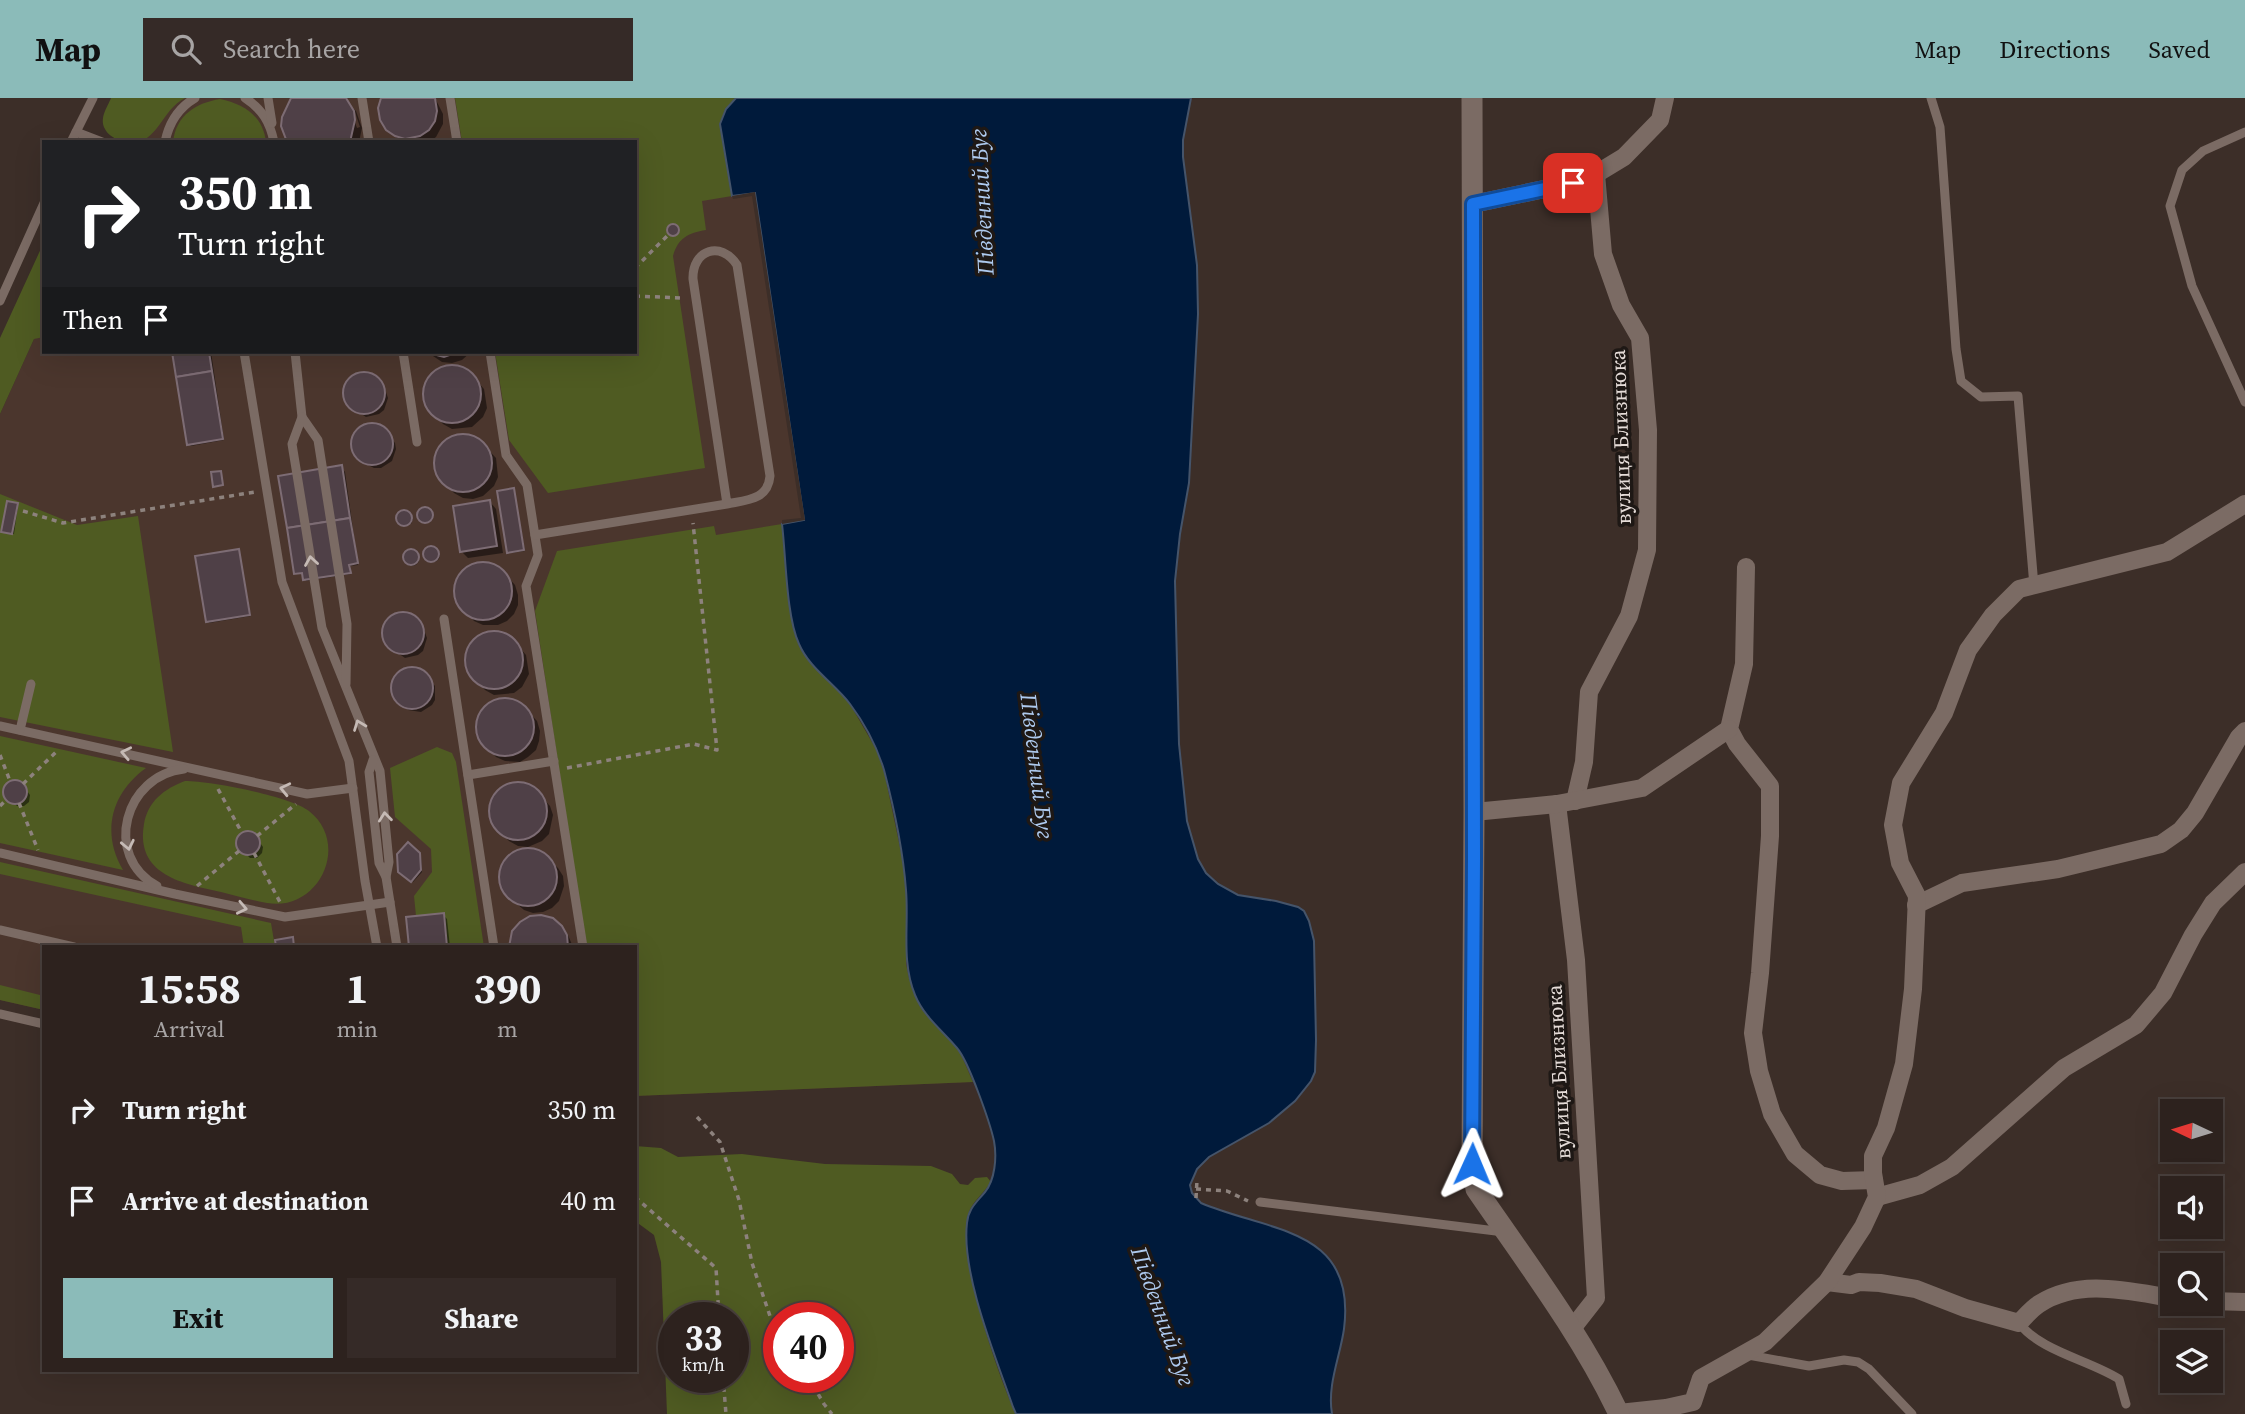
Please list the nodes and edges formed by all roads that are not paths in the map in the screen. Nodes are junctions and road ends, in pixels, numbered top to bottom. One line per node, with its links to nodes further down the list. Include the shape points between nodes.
1 (93, 98): 10 (lane)
2 (195, 98): 14 (lane, via 173,119)
3 (244, 98): 15 (lane, via 266,118)
4 (268, 98): 16 (lane)
5 (362, 98): 17 (lane)
6 (450, 98): 18 (lane)
7 (1472, 98): 20 (street)
8 (1665, 98): 19 (street, via 1660,121 1624,157)
9 (1931, 98): 34 (lane, via 1940,127 1961,381 1981,397 2018,397)
10 (76, 132): 12 (lane); 13 (lane)
11 (2245, 132): 27 (lane, via 2203,151 2182,170 2170,206 2192,286)
12 (72, 140)
13 (97, 140)
14 (166, 140)
15 (273, 140)
16 (274, 140)
17 (369, 140)
18 (457, 140)
19 (1596, 174): 20 (street); 47 (street, вулиця Близнюка, via 1603,254 1621,305 1640,338 1648,430 1647,550 1629,616 1589,692 1584,762)
20 (1473, 204): 48 (street)
21 (42, 207): 22 (lane)
22 (0, 300)
23 (244, 354): 46 (lane, via 282,582 349,761)
24 (295, 354): 28 (lane)
25 (403, 354): 29 (lane)
26 (490, 354): 32 (lane, via 506,455 527,485)
27 (2245, 402)
28 (302, 417): 37 (lane, via 318,440 348,624); 37 (lane, one-way to 28, via 317,602 292,444)
29 (417, 442)
30 (727, 504): 30 (lane, via 693,272 694,264 713,250 727,253 739,272 770,476 761,496); 32 (lane)
31 (2245, 505): 34 (street, via 2166,552)
32 (535, 536): 43 (lane, via 538,555 526,586)
33 (1746, 568): 39 (street, via 1744,664)
34 (2034, 586): 55 (street, via 2019,589 1968,650 1944,713 1901,783 1893,825 1900,863 1917,896)
35 (444, 619): 45 (lane)
36 (31, 684): 40 (lane)
37 (346, 689): 42 (lane, one-way to 37)
38 (0, 726): 40 (lane)
39 (1729, 729): 47 (street, via 1642,788); 64 (street, via 1770,786 1753,1033 1772,1114 1795,1154 1820,1175)
40 (20, 730): 44 (lane, one-way to 40)
41 (2245, 731): 55 (street, via 2195,813 2161,844 2058,869 1962,883)
42 (373, 760): 51 (lane, one-way to 42, via 389,862 380,771); 51 (lane, via 369,772 379,863)
43 (554, 766): 45 (lane); 61 (lane)
44 (193, 768): 46 (lane, one-way to 44, via 307,794); 52 (lane, one-way to 52, via 155,778 140,792 127,819 126,840 145,879)
45 (468, 775): 60 (lane)
46 (353, 788): 54 (lane)
47 (1566, 803): 48 (street); 72 (street, вулиця Близнюка, via 1596,1298)
48 (1474, 812): 66 (street, via 1472,1164 1476,1189)
49 (0, 853): 52 (lane)
50 (2245, 872): 64 (street, via 2213,903 2163,993 2136,1025 2064,1069 1952,1167 1920,1185)
51 (386, 877): 53 (lane)
52 (180, 895): 54 (lane, one-way to 54, via 288,916)
53 (390, 902): 54 (lane); 59 (lane)
54 (369, 905): 58 (lane)
55 (1916, 905): 64 (street, via 1905,1064 1873,1156)
56 (0, 930): 57 (lane)
57 (65, 945)
58 (377, 945)
59 (397, 945)
60 (494, 945)
61 (583, 945)
62 (0, 1014): 63 (lane)
63 (42, 1024)
64 (1875, 1189): 67 (street, via 1863,1227)
65 (1260, 1202): 66 (lane)
66 (1506, 1232): 72 (street)
67 (1827, 1282): 71 (street, via 1916,1289); 73 (street, via 1765,1342)
68 (2160, 1296): 71 (street, via 2084,1288 2038,1305)
69 (2223, 1301): 70 (street)
70 (2245, 1302)
71 (2019, 1323): 74 (lane, via 2027,1335 2119,1379)
72 (1571, 1330): 76 (street)
73 (1745, 1355): 75 (street, via 1701,1378 1693,1402); 77 (lane, via 1809,1366 1858,1362)
74 (2126, 1404)
75 (1671, 1411): 76 (street)
76 (1619, 1414)
77 (1912, 1414)

